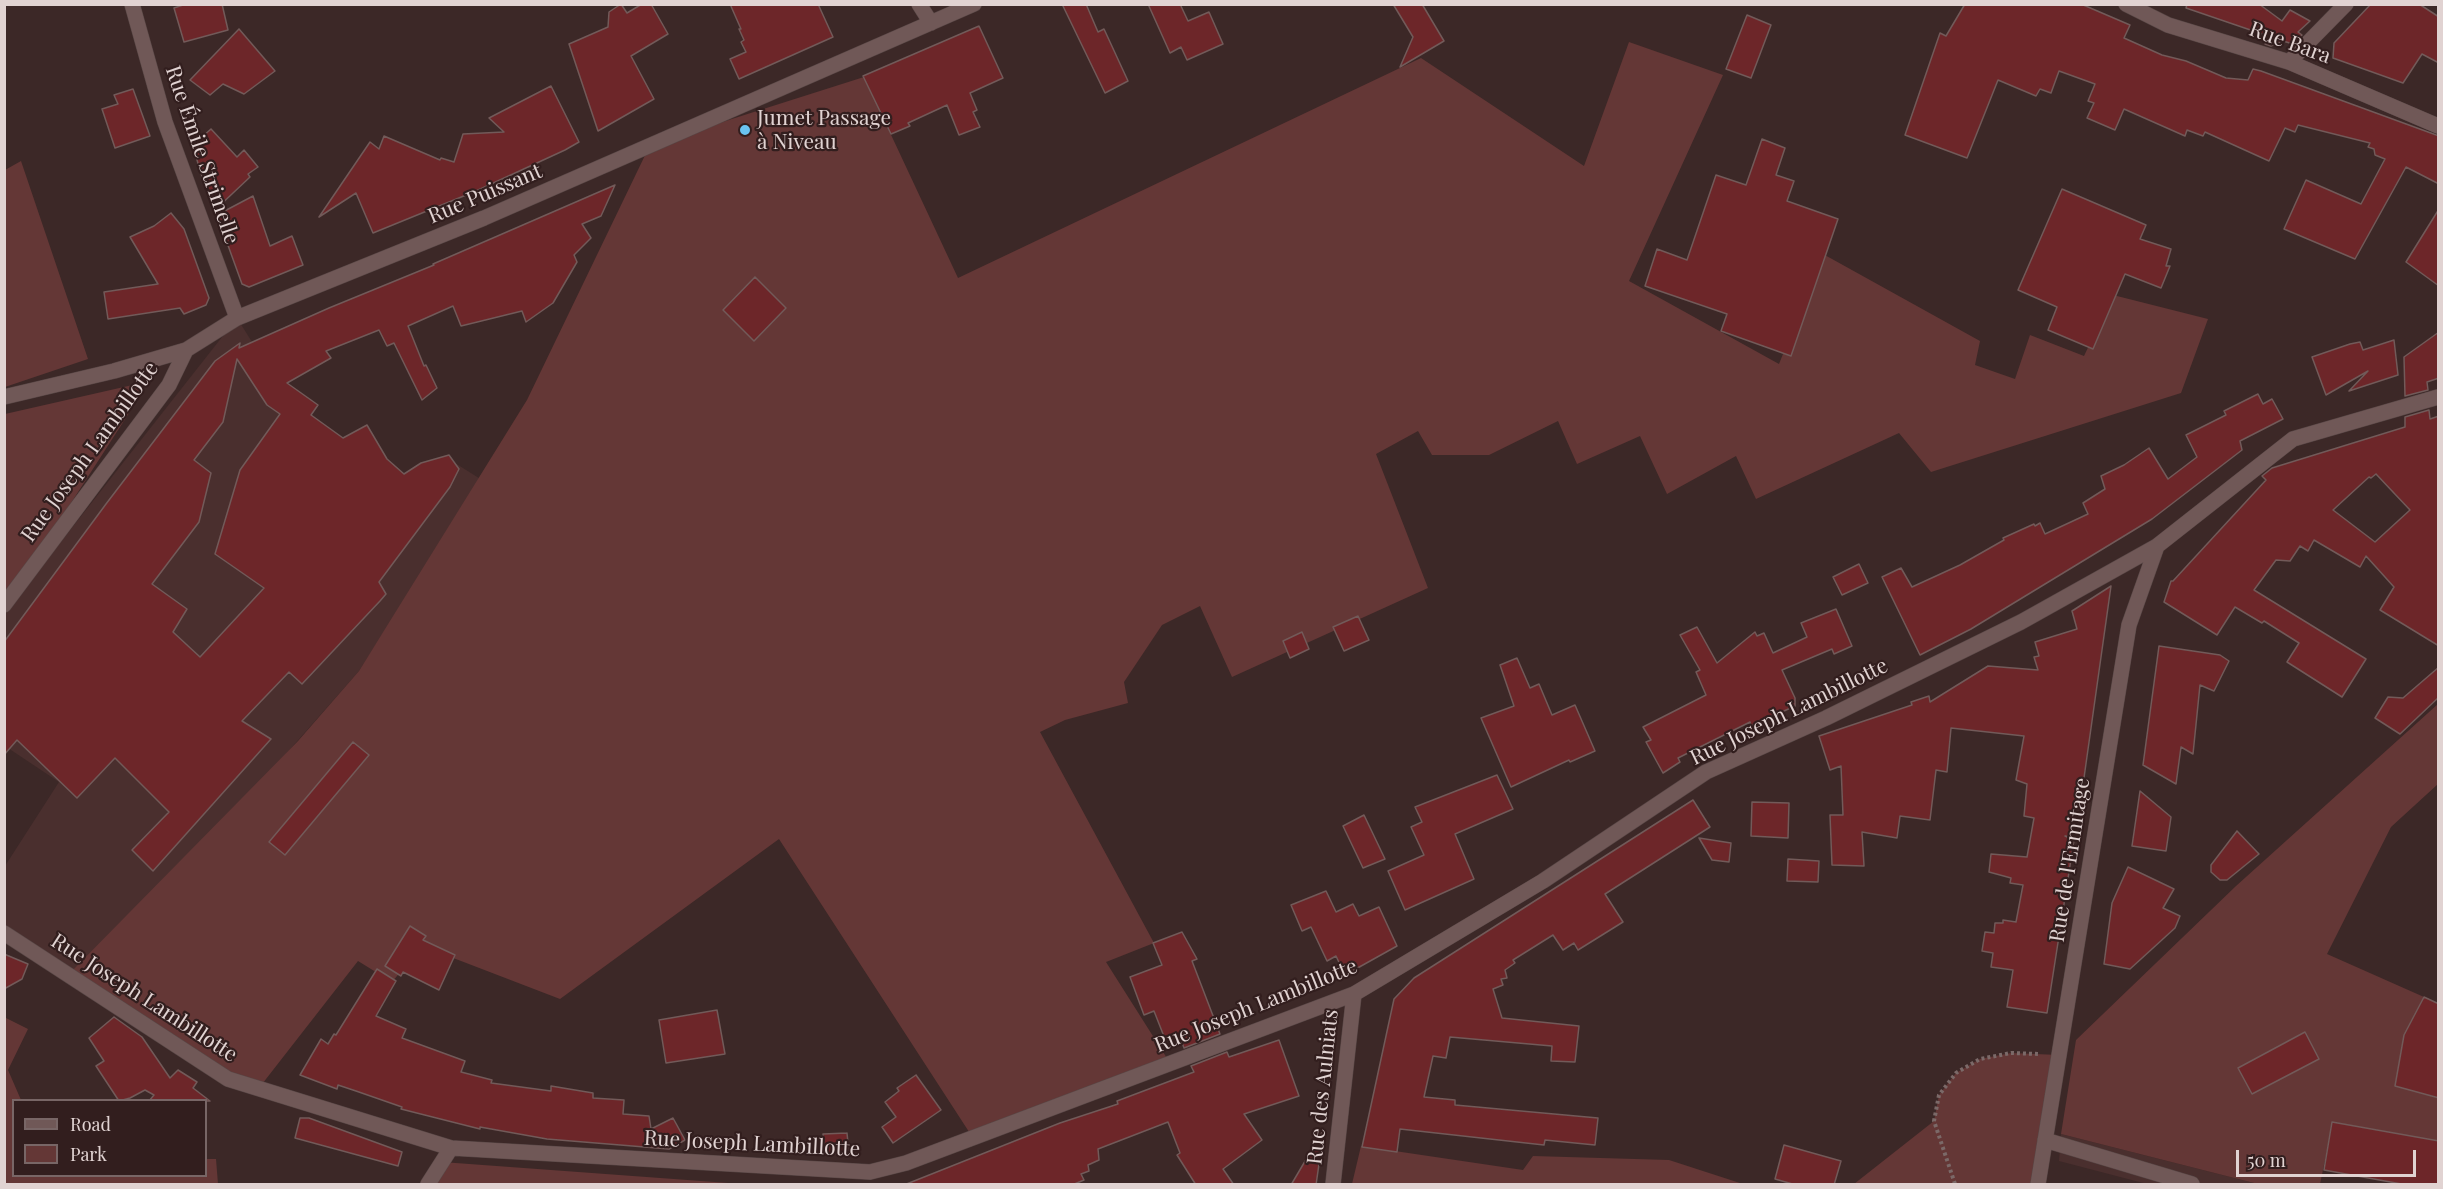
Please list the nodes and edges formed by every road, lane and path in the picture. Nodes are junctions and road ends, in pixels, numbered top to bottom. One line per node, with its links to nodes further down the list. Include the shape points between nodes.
1 (132, 4): 9 (street, Rue Émile Strimelle, via 165,122)
2 (919, 4): 6 (street)
3 (974, 4): 6 (street, Rue Puissant)
4 (2126, 4): 7 (street, Rue Bara, via 2168,26)
5 (2346, 4): 7 (street)
6 (931, 23): 9 (street, Rue Puissant, via 484,218)
7 (2289, 62): 8 (street, Rue Bara)
8 (2439, 126)
9 (237, 318): 10 (street, Rue Puissant)
10 (186, 350): 11 (street, Rue Puissant); 14 (street, Rue Joseph Lambillotte, via 169,385)
11 (4, 397)
12 (2439, 397): 13 (street, Rue Joseph Lambillotte, via 2293,439)
13 (2157, 546): 16 (street, Rue Joseph Lambillotte, via 2021,622 1706,772 1543,881); 17 (street, Rue de l'Ermitage, via 2129,626)
14 (4, 605)
15 (4, 933): 19 (street, Rue Joseph Lambillotte, via 228,1078)
16 (1354, 994): 20 (street, Rue Joseph Lambillotte); 22 (street, Rue des Aulniats)
17 (2059, 1055): 18 (street, Rue de l'Ermitage); 23 (path, via 2011,1053 1980,1059 1956,1073 1939,1095 1934,1121)
18 (2045, 1140): 24 (street, Rue de l'Ermitage); 25 (street)
19 (451, 1148): 20 (street, Rue Joseph Lambillotte); 21 (street)
20 (873, 1178)
21 (428, 1185)
22 (1334, 1185)
23 (1955, 1185)
24 (2038, 1185)
25 (2192, 1185)

